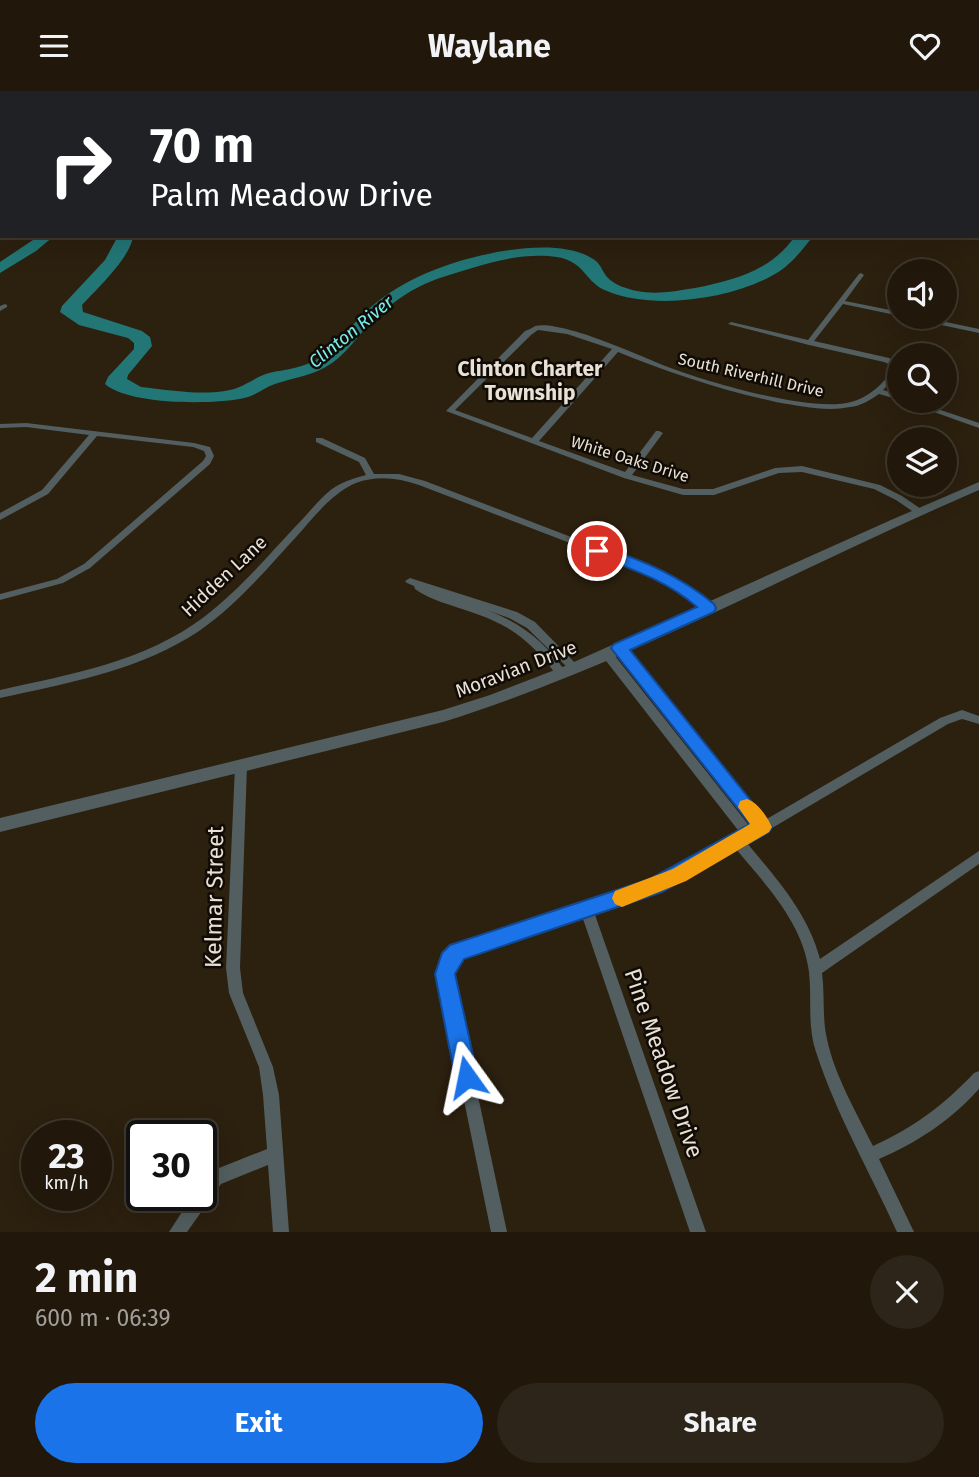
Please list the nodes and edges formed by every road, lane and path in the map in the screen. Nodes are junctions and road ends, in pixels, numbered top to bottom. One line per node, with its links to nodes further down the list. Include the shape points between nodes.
1 (861, 275): 2 (street)
2 (841, 302): 3 (street); 8 (street)
3 (887, 311)
4 (732, 324): 8 (street)
5 (957, 326): 7 (street)
6 (537, 328): 9 (street, South Riverhill Drive); 18 (street, White Oaks Drive, via 450,410)
7 (979, 331)
8 (809, 343): 10 (street, via 894,364 897,370)
9 (617, 348): 10 (street, South Riverhill Drive, via 698,379 818,406 851,405); 18 (street)
10 (878, 391): 11 (street)
11 (887, 394)
12 (942, 413): 14 (street)
13 (0, 426): 15 (street)
14 (979, 426)
15 (95, 433): 23 (street, via 45,492); 24 (street, via 194,445 209,450 210,456 96,560 60,580)
16 (659, 433): 20 (street)
17 (319, 440): 19 (street, via 362,460)
18 (533, 442): 20 (street, White Oaks Drive)
19 (371, 476): 26 (street, via 397,476 422,483 654,572); 29 (street, Hidden Lane, via 334,492 227,602 179,638 109,669)
20 (627, 476): 22 (street, White Oaks Drive, via 675,491 699,493 724,490 778,470 811,470 877,487)
21 (979, 486): 22 (street, Moravian Drive)
22 (918, 511): 26 (street, Moravian Drive)
23 (0, 517)
24 (0, 597)
25 (457, 600): 28 (street, via 491,611 546,645)
26 (709, 608): 27 (street, Moravian Drive)
27 (613, 651): 28 (street, Moravian Drive); 31 (street); 32 (street)
28 (568, 671): 33 (street, Moravian Drive, via 499,700)
29 (0, 694)
30 (974, 718): 35 (street, via 954,716 933,726)
31 (687, 732): 32 (street); 35 (street)
32 (673, 737): 36 (street)
33 (241, 766): 34 (street, Moravian Drive); 41 (street, Kelmar Street, via 233,968 236,993 266,1067)
34 (0, 825)
35 (762, 827): 36 (street)
36 (743, 838): 38 (street, via 656,886); 39 (street, via 800,921)
37 (979, 857): 39 (street)
38 (586, 908): 45 (street, via 466,947 446,969); 46 (street, Pine Meadow Drive)
39 (815, 970): 42 (street, via 819,1039)
40 (979, 1078): 42 (street, via 944,1115)
41 (275, 1154): 43 (street, via 215,1178); 44 (street, Kelmar Street)
42 (871, 1155): 47 (street)
43 (177, 1232)
44 (281, 1232)
45 (499, 1232)
46 (698, 1232)
47 (906, 1232)

